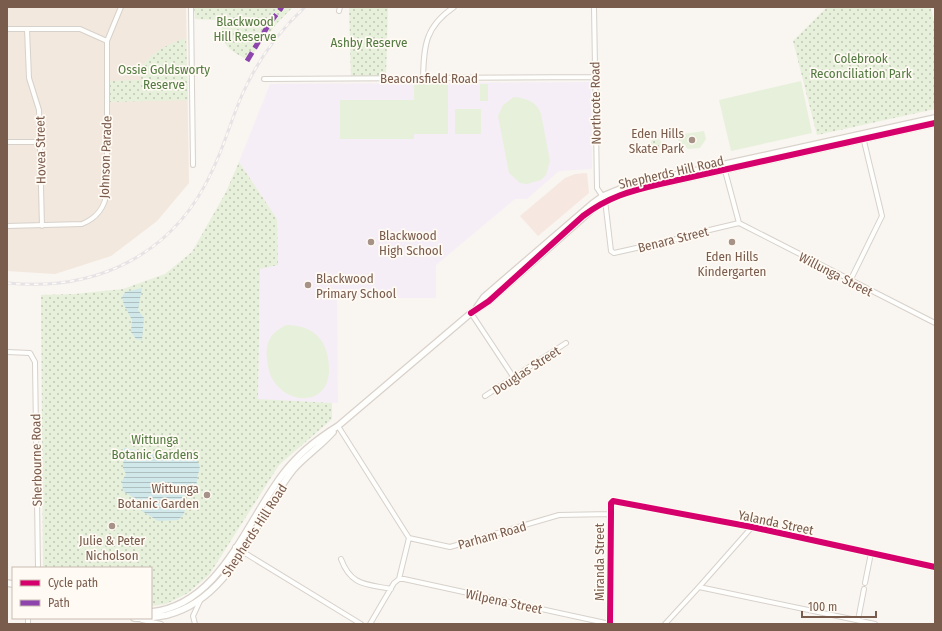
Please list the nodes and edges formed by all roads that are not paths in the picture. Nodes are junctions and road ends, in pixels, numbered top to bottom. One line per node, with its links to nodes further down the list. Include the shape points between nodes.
1 (121, 7): 7 (street, Johnson Parade)
2 (191, 7): 16 (street)
3 (454, 7): 9 (street, via 440,18 429,33 423,54)
4 (594, 7): 8 (street, Northcote Road)
5 (7, 29): 6 (street)
6 (27, 29): 7 (street, via 80,29); 15 (street, Hovea Street, via 29,78 39,110)
7 (107, 41): 21 (street, Johnson Parade, via 106,200 98,214 86,223 72,226)
8 (594, 77): 9 (street, Beaconsfield Road); 18 (street, Northcote Road, via 597,188)
9 (422, 78): 10 (street, Beaconsfield Road)
10 (264, 79)
11 (935, 118): 13 (main road, Shepherds Hill Road)
12 (935, 123): 13 (main road, Shepherds Hill Road)
13 (863, 136): 17 (main road, Shepherds Hill Road); 23 (street, via 882,216)
14 (7, 142): 15 (street)
15 (40, 142): 21 (street, Hovea Street)
16 (193, 165)
17 (724, 167): 18 (main road, Shepherds Hill Road, via 630,185); 19 (street)
18 (604, 198): 22 (street, Northcote Road); 24 (main road, Shepherds Hill Road, via 580,213 484,297)
19 (738, 223): 22 (street, Benara Street, via 614,253); 23 (street, Willunga Street)
20 (7, 226): 21 (street, Johnson Parade)
21 (42, 226)
22 (610, 248)
23 (850, 281): 25 (street, Willunga Street)
24 (471, 313): 28 (street); 30 (main road, Shepherds Hill Road)
25 (935, 323)
26 (566, 343): 28 (street, Douglas Street)
27 (7, 352): 39 (street, Sherbourne Road, via 30,353 35,362)
28 (514, 378): 29 (street, Douglas Street)
29 (486, 396)
30 (338, 426): 34 (street); 35 (main road, Shepherds Hill Road, via 317,440 290,465); 36 (main road, Shepherds Hill Road, via 293,470)
31 (613, 501): 32 (street, Miranda Street); 33 (street, Yalanda Street)
32 (610, 514): 34 (street, Parham Road, via 559,515 450,547); 55 (street, Miranda Street)
33 (752, 528): 37 (street, Yalanda Street); 43 (street)
34 (409, 538): 41 (street)
35 (235, 547): 36 (street); 47 (main road, Shepherds Hill Road, via 212,580 195,596 176,606)
36 (242, 551): 46 (main road, Shepherds Hill Road, via 220,583); 53 (street)
37 (872, 553): 40 (street, Yalanda Street); 42 (street)
38 (341, 559): 44 (street, via 346,572 358,582)
39 (38, 567)
40 (935, 567)
41 (399, 579): 44 (street); 55 (street, Wilpena Street)
42 (866, 583)
43 (699, 586): 50 (street); 56 (street)
44 (390, 589): 54 (street)
45 (864, 589): 50 (street)
46 (200, 601): 48 (main road, Shepherds Hill Road, via 179,612); 52 (street, via 193,616)
47 (152, 612)
48 (152, 618)
49 (138, 619): 51 (street)
50 (858, 620): 57 (street)
51 (161, 624)
52 (196, 624)
53 (361, 624)
54 (370, 624)
55 (610, 624)
56 (665, 624)
57 (876, 624)

